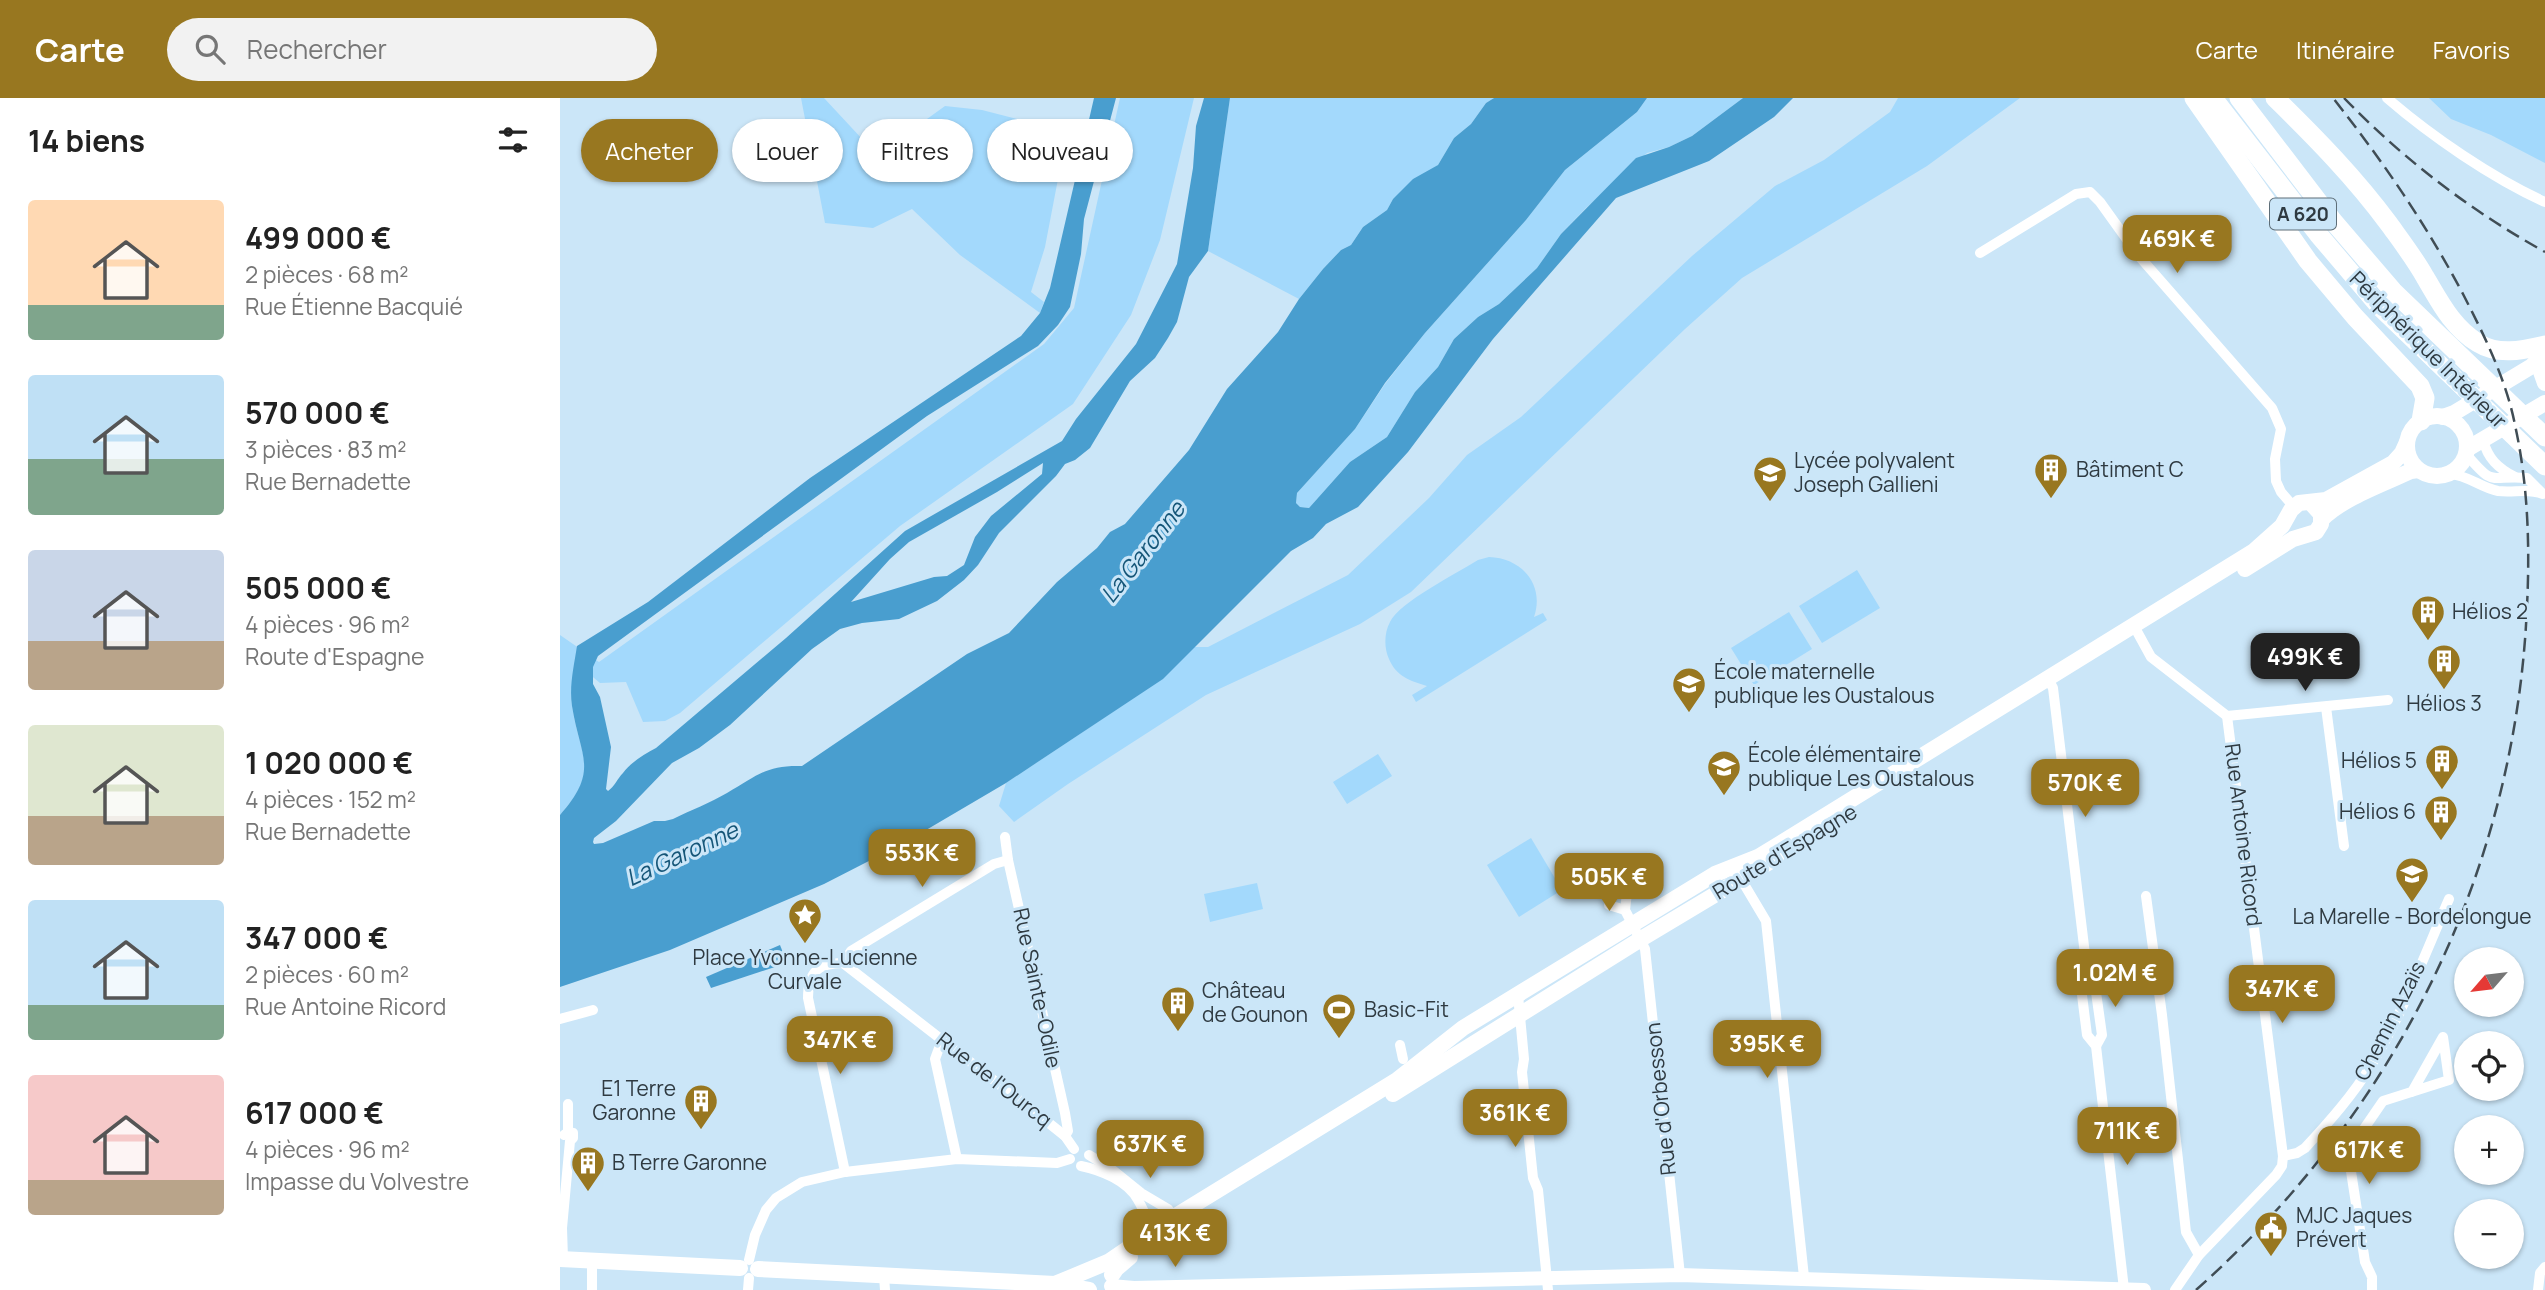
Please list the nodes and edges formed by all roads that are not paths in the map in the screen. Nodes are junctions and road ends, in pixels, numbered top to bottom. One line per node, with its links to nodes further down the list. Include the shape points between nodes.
1 (2194, 98): 12 (highway, via 2308,261 2420,386 2425,398)
2 (2213, 98): 17 (highway, Périphérique Intérieur / A 620, via 2346,268)
3 (2239, 98): 13 (highway, A 620, via 2361,255)
4 (2276, 98): 8 (highway, via 2369,198 2464,333 2498,351)
5 (2387, 98): 6 (street, via 2467,156)
6 (2545, 202)
7 (1980, 253): 23 (street, via 2076,194 2090,192 2138,255 2272,408 2281,429 2276,481)
8 (2543, 351): 9 (main road, via 2540,374); 11 (main road, via 2521,373)
9 (2545, 383)
10 (2545, 402): 14 (main road)
11 (2443, 417): 12 (main road); 16 (main road, via 2462,430)
12 (2421, 421): 15 (main road)
13 (2545, 437)
14 (2483, 440): 16 (main road); 20 (street, via 2490,459)
15 (2407, 442): 18 (main road); 22 (main road, via 2393,463)
16 (2467, 452): 19 (main road); 20 (street, via 2491,478)
17 (2545, 466)
18 (2418, 470): 19 (main road, via 2434,476); 24 (main road)
19 (2449, 474): 21 (street, via 2494,490 2533,490)
20 (2515, 477): 21 (street, via 2527,478)
21 (2544, 495)
22 (2311, 503): 23 (main road, via 2299,503); 24 (main road)
23 (2291, 512): 25 (main road, via 2292,529); 26 (main road, Route d'Espagne, via 2276,533 2253,551)
24 (2322, 519): 25 (main road, via 2316,532)
25 (2302, 535): 26 (main road, Route d'Espagne)
26 (2136, 630): 27 (main road, Route d'Espagne); 30 (street, via 2151,657)
27 (2050, 684): 34 (main road, Route d'Espagne); 39 (main road, Route d'Espagne); 76 (street, via 2087,971 2081,987 2087,1035 2096,1046)
28 (2388, 700): 29 (street)
29 (2326, 707): 30 (street); 32 (street)
30 (2227, 716): 57 (street, Rue Antoine Ricord)
31 (1005, 837): 33 (street, Rue Sainte-Odile)
32 (2344, 846)
33 (1008, 860): 40 (street, via 994,863 851,951); 51 (street, Rue Sainte-Odile)
34 (1741, 879): 39 (main road, Route d'Espagne); 70 (street, via 1766,921)
35 (1627, 893): 39 (street)
36 (2146, 896): 64 (street, via 2186,1232)
37 (2449, 899): 57 (street, Chemin Azaïs, via 2373,1062 2305,1148)
38 (1609, 905): 39 (street)
39 (1633, 925): 41 (main road, Route d'Espagne); 43 (main road, Route d'Espagne); 68 (street, Rue d'Orbesson, via 1645,949)
40 (843, 963): 45 (street, Rue de l'Ourcq); 60 (street, via 830,963 815,972 808,982 808,998)
41 (1518, 995): 43 (street); 61 (main road, Route d'Espagne, via 1464,1028 1397,1080)
42 (593, 1010): 44 (street)
43 (1519, 1017): 61 (main road, Route d'Espagne); 73 (street)
44 (560, 1019)
45 (942, 1040): 47 (street, Rue de l'Ourcq); 49 (street, via 935,1059)
46 (1400, 1045): 48 (street)
47 (955, 1051): 49 (street); 53 (street, Rue de l'Ourcq)
48 (1402, 1059)
49 (940, 1072): 58 (street)
50 (2412, 1092): 50 (street, via 2449,1080 2443,1037 2437,1048); 81 (street, via 2383,1101 2348,1152)
51 (1061, 1098): 53 (street, Rue Sainte-Odile); 54 (street, Rue Sainte-Odile, via 1068,1131)
52 (568, 1104): 63 (street, via 568,1132 573,1138)
53 (1045, 1120): 54 (street, Rue de l'Ourcq)
54 (1065, 1136): 55 (street, Rue de l'Ourcq)
55 (1072, 1154): 56 (street, via 1083,1148); 58 (street, via 1057,1163); 59 (street)
56 (1089, 1155): 59 (street); 61 (street, via 1168,1209)
57 (2283, 1156): 64 (street, via 2272,1180)
58 (957, 1159): 60 (street)
59 (1081, 1166): 62 (street, via 1108,1175 1137,1197)
60 (845, 1172): 67 (street, via 802,1182 776,1198 755,1235)
61 (1175, 1222): 62 (main road, Route d'Espagne)
62 (1157, 1234): 69 (main road, Route d'Espagne)
63 (562, 1255): 65 (main road)
64 (2199, 1255): 80 (street)
65 (592, 1261): 67 (main road); 77 (street)
66 (2545, 1267): 82 (street)
67 (749, 1273): 71 (main road)
68 (1680, 1275): 70 (main road); 73 (main road)
69 (1104, 1278): 72 (main road, Route d'Espagne); 75 (main road, via 1134,1288); 78 (main road, via 1084,1280)
70 (1807, 1282): 76 (main road)
71 (885, 1283): 74 (main road)
72 (1055, 1284): 74 (main road); 78 (main road)
73 (1547, 1284): 75 (main road)
74 (1011, 1286)
75 (1242, 1287)
76 (2124, 1289): 79 (main road)
77 (592, 1290)
78 (1089, 1290)
79 (2144, 1290)
80 (2175, 1290)
81 (2372, 1290)
82 (2538, 1290)

